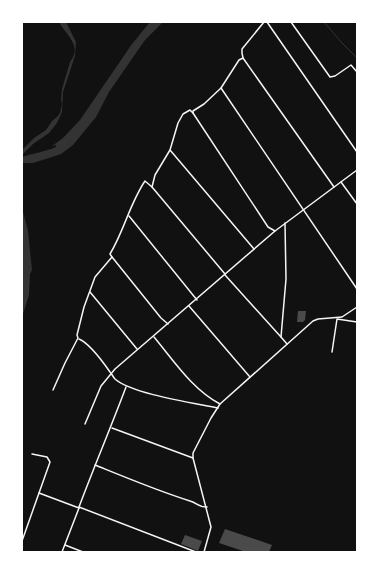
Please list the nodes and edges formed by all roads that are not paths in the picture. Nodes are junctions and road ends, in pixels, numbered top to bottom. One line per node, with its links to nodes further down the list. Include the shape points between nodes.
1 (264, 22): 4 (street, via 242,49)
2 (268, 22): 9 (street)
3 (291, 22): 5 (street, via 330,77 336,76 351,65)
4 (243, 58): 6 (street, via 239,60); 13 (street)
5 (357, 72)
6 (221, 88): 7 (street, via 204,104 193,110); 15 (street)
7 (193, 113): 8 (street, via 190,110 183,114); 18 (street, via 268,227)
8 (170, 150): 12 (street, via 155,175); 19 (street)
9 (357, 152)
10 (357, 170): 11 (street)
11 (342, 182): 13 (street); 14 (street)
12 (152, 187): 16 (street, via 145,181); 21 (street)
13 (334, 187): 15 (street)
14 (357, 204)
15 (302, 209): 17 (street); 22 (street)
16 (128, 215): 20 (street, via 110,254); 24 (street)
17 (285, 223): 18 (street); 31 (street, via 286,279)
18 (274, 231): 19 (street)
19 (254, 248): 21 (street)
20 (112, 257): 23 (street, via 98,272); 29 (street)
21 (225, 275): 24 (street); 31 (street)
22 (357, 289)
23 (90, 292): 32 (street, via 84,307); 34 (street)
24 (197, 300): 25 (street)
25 (189, 306): 29 (street); 37 (street)
26 (357, 307): 27 (street)
27 (337, 319): 28 (street); 33 (street, via 323,318 313,321); 35 (street)
28 (357, 322)
29 (168, 324): 30 (street)
30 (154, 337): 34 (street); 40 (street, via 197,388)
31 (281, 337): 33 (street)
32 (78, 338): 36 (street, via 83,340); 39 (street)
33 (287, 344): 37 (street)
34 (138, 350): 36 (street)
35 (332, 352)
36 (112, 374): 38 (street); 42 (street, via 101,386)
37 (250, 377): 40 (street)
38 (126, 387): 41 (street); 43 (street)
39 (53, 390)
40 (220, 404): 41 (street)
41 (218, 408): 45 (street, via 210,418)
42 (85, 424)
43 (111, 428): 45 (street); 46 (street)
44 (32, 454): 47 (street, via 47,457 50,462)
45 (193, 458): 48 (street)
46 (95, 465): 48 (street, via 169,495); 49 (street)
47 (39, 493): 49 (street); 50 (street)
48 (207, 507): 55 (street, via 211,527)
49 (79, 508): 51 (street); 54 (street)
50 (22, 541)
51 (65, 545): 52 (street); 53 (street)
52 (62, 552)
53 (83, 552)
54 (196, 552)
55 (204, 552)

